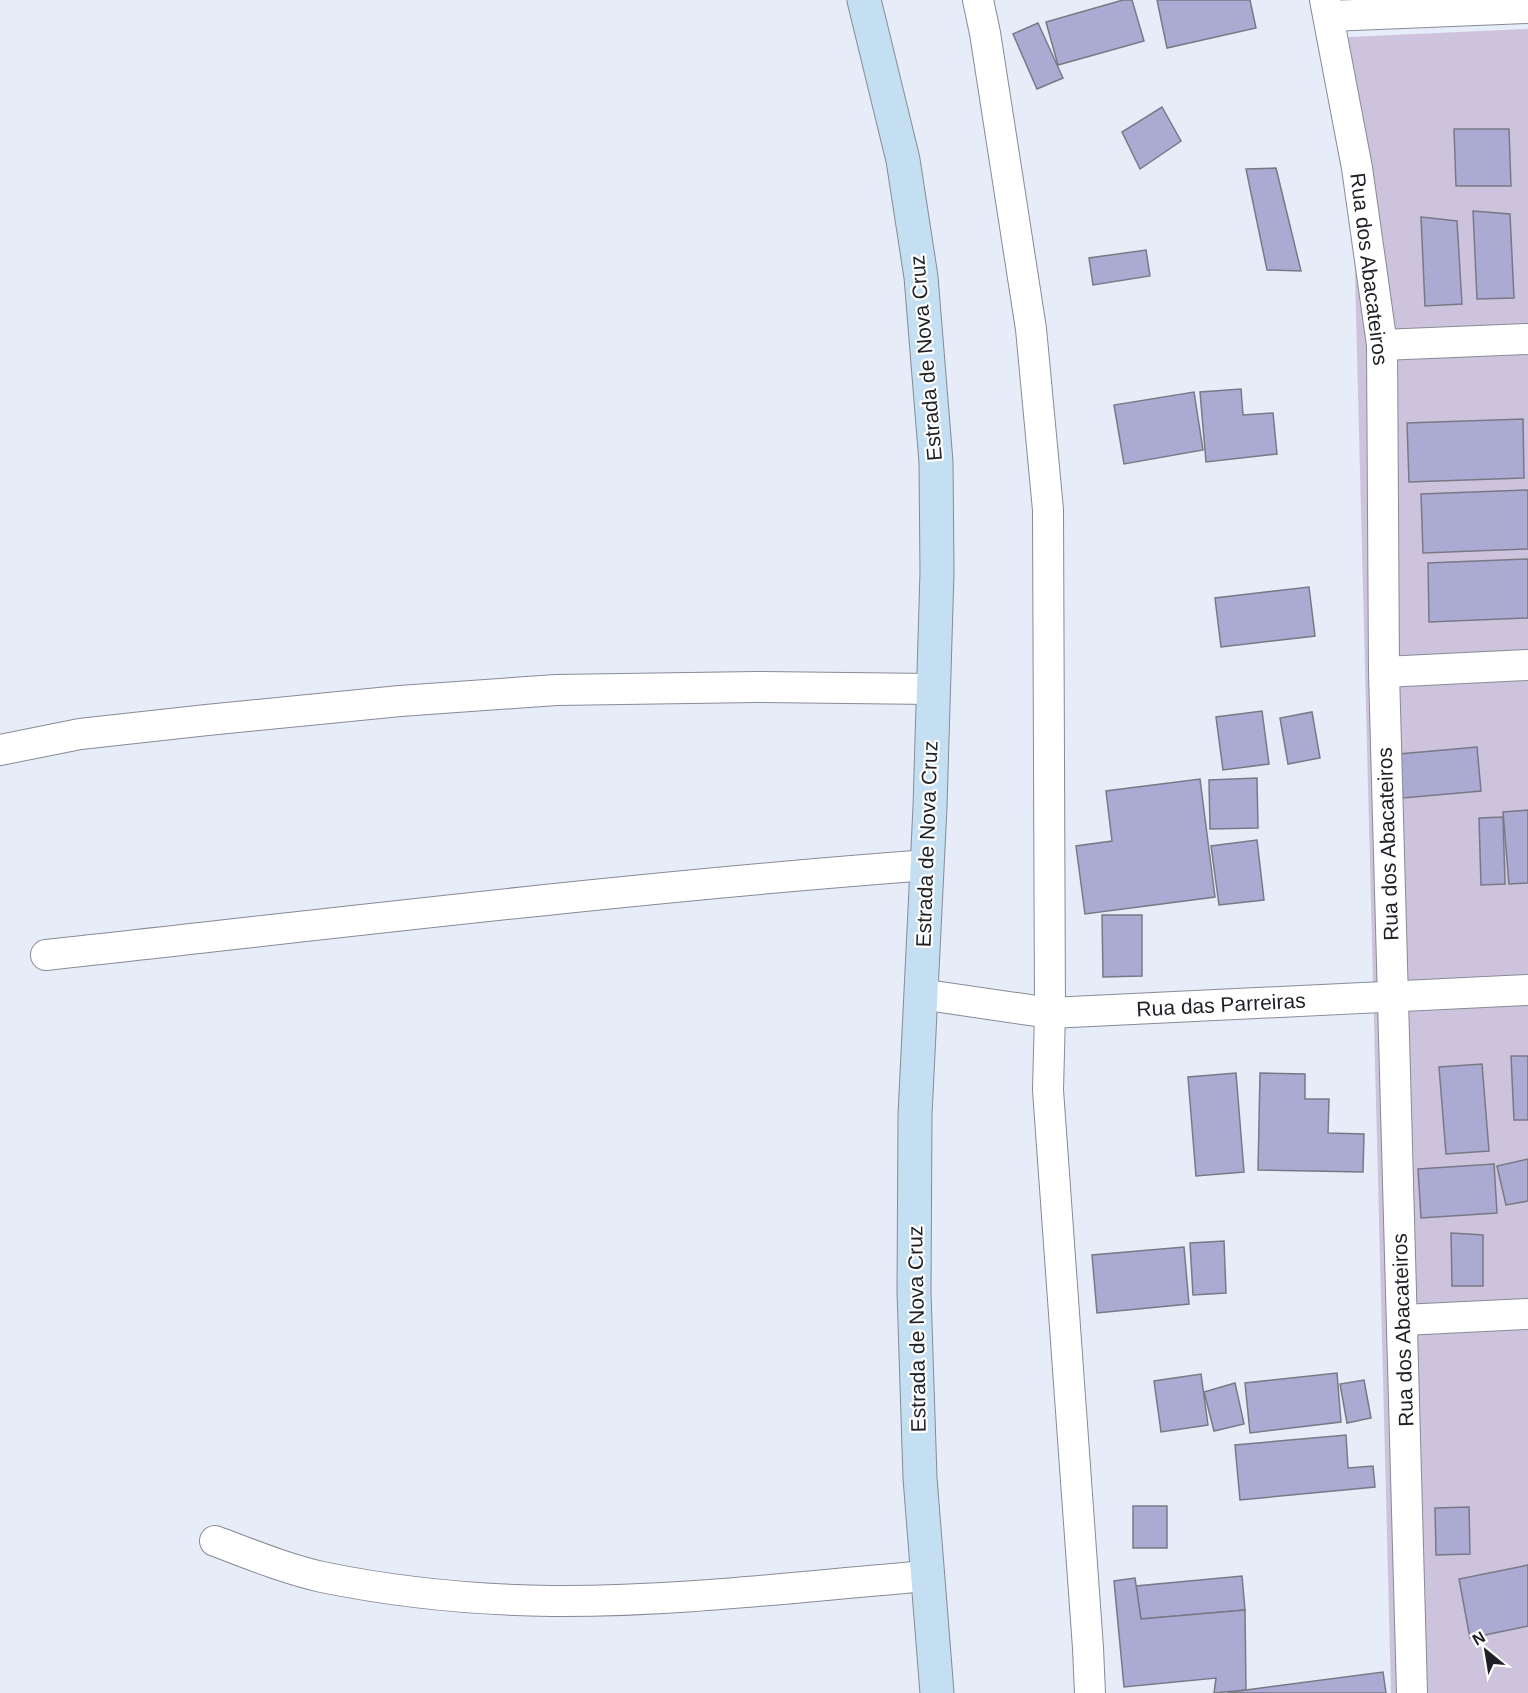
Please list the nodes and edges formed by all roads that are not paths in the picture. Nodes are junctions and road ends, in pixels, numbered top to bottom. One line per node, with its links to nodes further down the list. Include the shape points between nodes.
1 (864, 0): 9 (main road, Estrada de Nova Cruz, via 903,160 921,277 936,462)
2 (978, 0): 16 (street, via 1031,329 1048,510)
3 (1327, 8): 4 (street); 6 (street, Rua dos Abacateiros, via 1357,168)
4 (1528, 8)
5 (1528, 339): 6 (street)
6 (1382, 345): 8 (street, Rua dos Abacateiros)
7 (1528, 665): 8 (street)
8 (1384, 672): 15 (street, Rua dos Abacateiros)
9 (933, 689): 10 (street, via 555,690 207,720 80,734); 11 (main road, Estrada de Nova Cruz)
10 (0, 750)
11 (928, 865): 12 (street, via 646,889); 14 (main road, Estrada de Nova Cruz)
12 (46, 955)
13 (1528, 990): 15 (street, Rua das Parreiras)
14 (921, 994): 16 (street, Rua das Parreiras); 20 (main road, Estrada de Nova Cruz, via 915,1115 914,1292)
15 (1392, 997): 16 (street, Rua das Parreiras); 18 (street, Rua dos Abacateiros)
16 (1050, 1013): 22 (street, via 1048,1090)
17 (1528, 1314): 18 (street)
18 (1402, 1320): 23 (street, Rua dos Abacateiros)
19 (215, 1541): 20 (street, via 310,1573 354,1582 478,1597 552,1601 676,1597)
20 (927, 1576): 21 (main road, Estrada de Nova Cruz)
21 (937, 1693)
22 (1090, 1693)
23 (1412, 1693)

